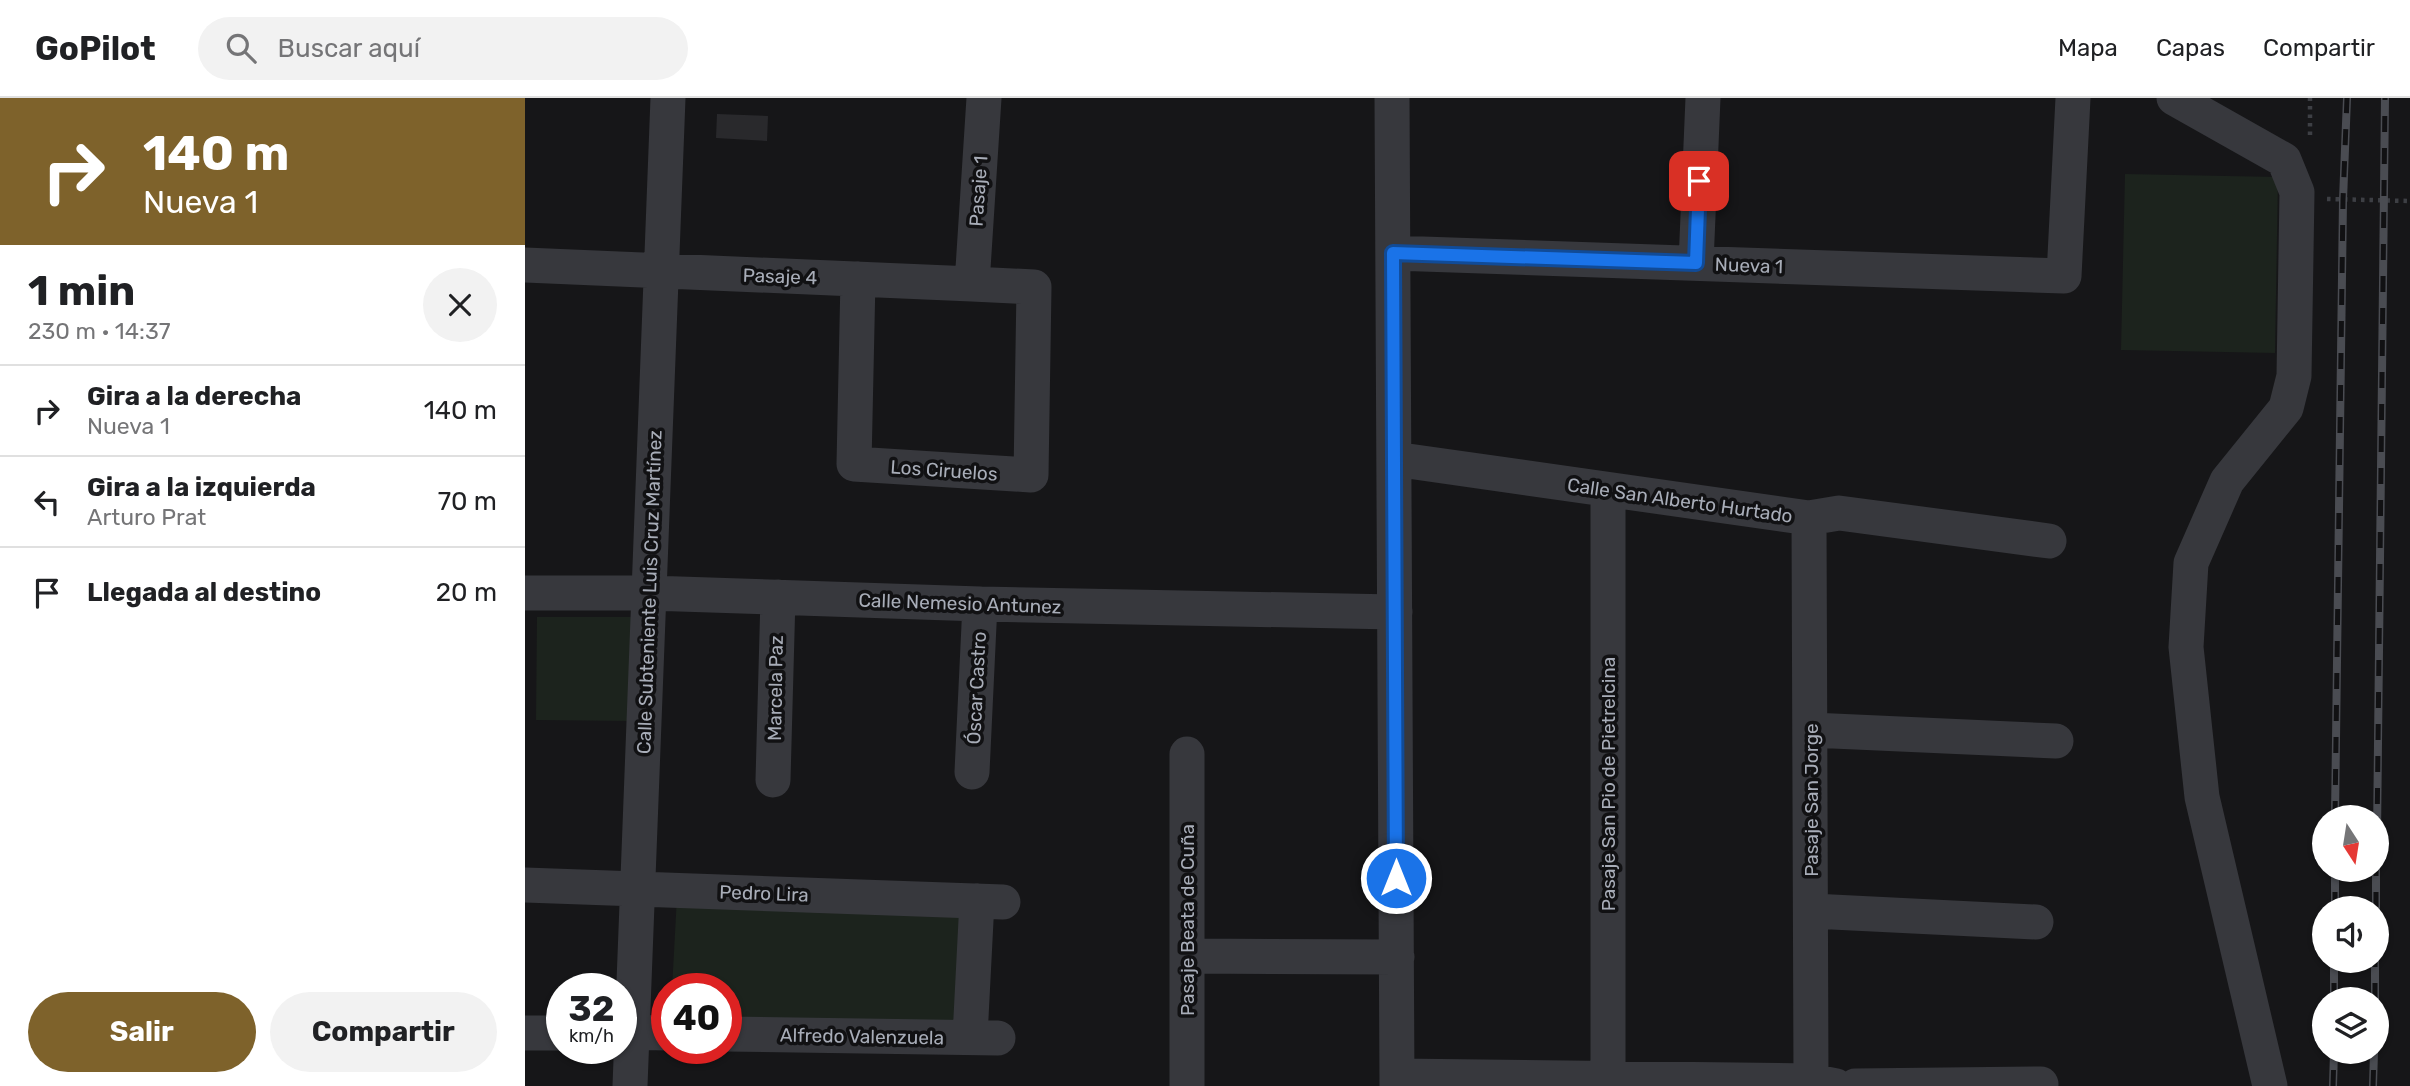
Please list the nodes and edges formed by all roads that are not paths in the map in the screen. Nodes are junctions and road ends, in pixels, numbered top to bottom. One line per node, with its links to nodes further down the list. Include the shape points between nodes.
1 (668, 98): 10 (street, Calle Subteniente Luis Cruz Martínez)
2 (985, 98): 12 (street, Pasaje 1)
3 (1392, 98): 7 (street)
4 (1703, 98): 8 (street)
5 (2073, 98): 8 (street, Nueva 1, via 2064,276)
6 (2174, 98): 47 (street, via 2284,160 2297,192 2294,376 2286,408 2228,481 2191,563 2186,647 2202,797)
7 (1393, 253): 8 (street, Nueva 1); 14 (street)
8 (1696, 263)
9 (525, 265): 10 (street, Pasaje 4)
10 (661, 271): 11 (street, Pasaje 4); 19 (street, Calle Subteniente Luis Cruz Martínez)
11 (858, 279): 12 (street, Pasaje 4); 13 (street, Los Ciruelos, via 854,464 1031,475)
12 (972, 284): 13 (street, Pasaje 4)
13 (1034, 287)
14 (1394, 459): 15 (street, Calle San Alberto Hurtado); 22 (street)
15 (1608, 491): 16 (street, Calle San Alberto Hurtado); 40 (street, Pasaje San Pio de Pietrelcina)
16 (1809, 518): 17 (street, Calle San Alberto Hurtado, via 1839,513); 23 (street, Pasaje San Jorge)
17 (2049, 541)
18 (525, 593): 19 (street, Calle Nemesio Antunez)
19 (649, 593): 20 (street, Calle Nemesio Antunez); 29 (street, Calle Subteniente Luis Cruz Martínez)
20 (778, 597): 21 (street, Calle Nemesio Antunez); 27 (street, Marcela Paz)
21 (980, 604): 22 (street, Calle Nemesio Antunez); 26 (street, Óscar Castro)
22 (1395, 612): 33 (street)
23 (1811, 730): 24 (street); 30 (street, Pasaje San Jorge)
24 (2056, 741)
25 (1187, 754): 32 (street, Pasaje Beata de Cuña)
26 (972, 772)
27 (773, 780)
28 (525, 885): 29 (street, Pedro Lira)
29 (638, 888): 34 (street, Calle Subteniente Luis Cruz Martínez); 38 (street, Pedro Lira, via 990,902)
30 (1812, 911): 31 (street); 42 (street, Pasaje San Jorge)
31 (2036, 922)
32 (1187, 956): 33 (street); 45 (street, Pasaje Beata de Cuña)
33 (1397, 957): 41 (street)
34 (632, 973)
35 (546, 1032): 36 (street)
36 (525, 1033)
37 (742, 1034): 38 (street, Alfredo Valenzuela)
38 (984, 1038)
39 (629, 1064): 44 (street, Calle Subteniente Luis Cruz Martínez)
40 (1608, 1078): 41 (street); 42 (street)
41 (1397, 1081)
42 (1823, 1083)
43 (2041, 1084): 46 (street)
44 (631, 1086)
45 (1187, 1086)
46 (1855, 1086)
47 (2270, 1086)

